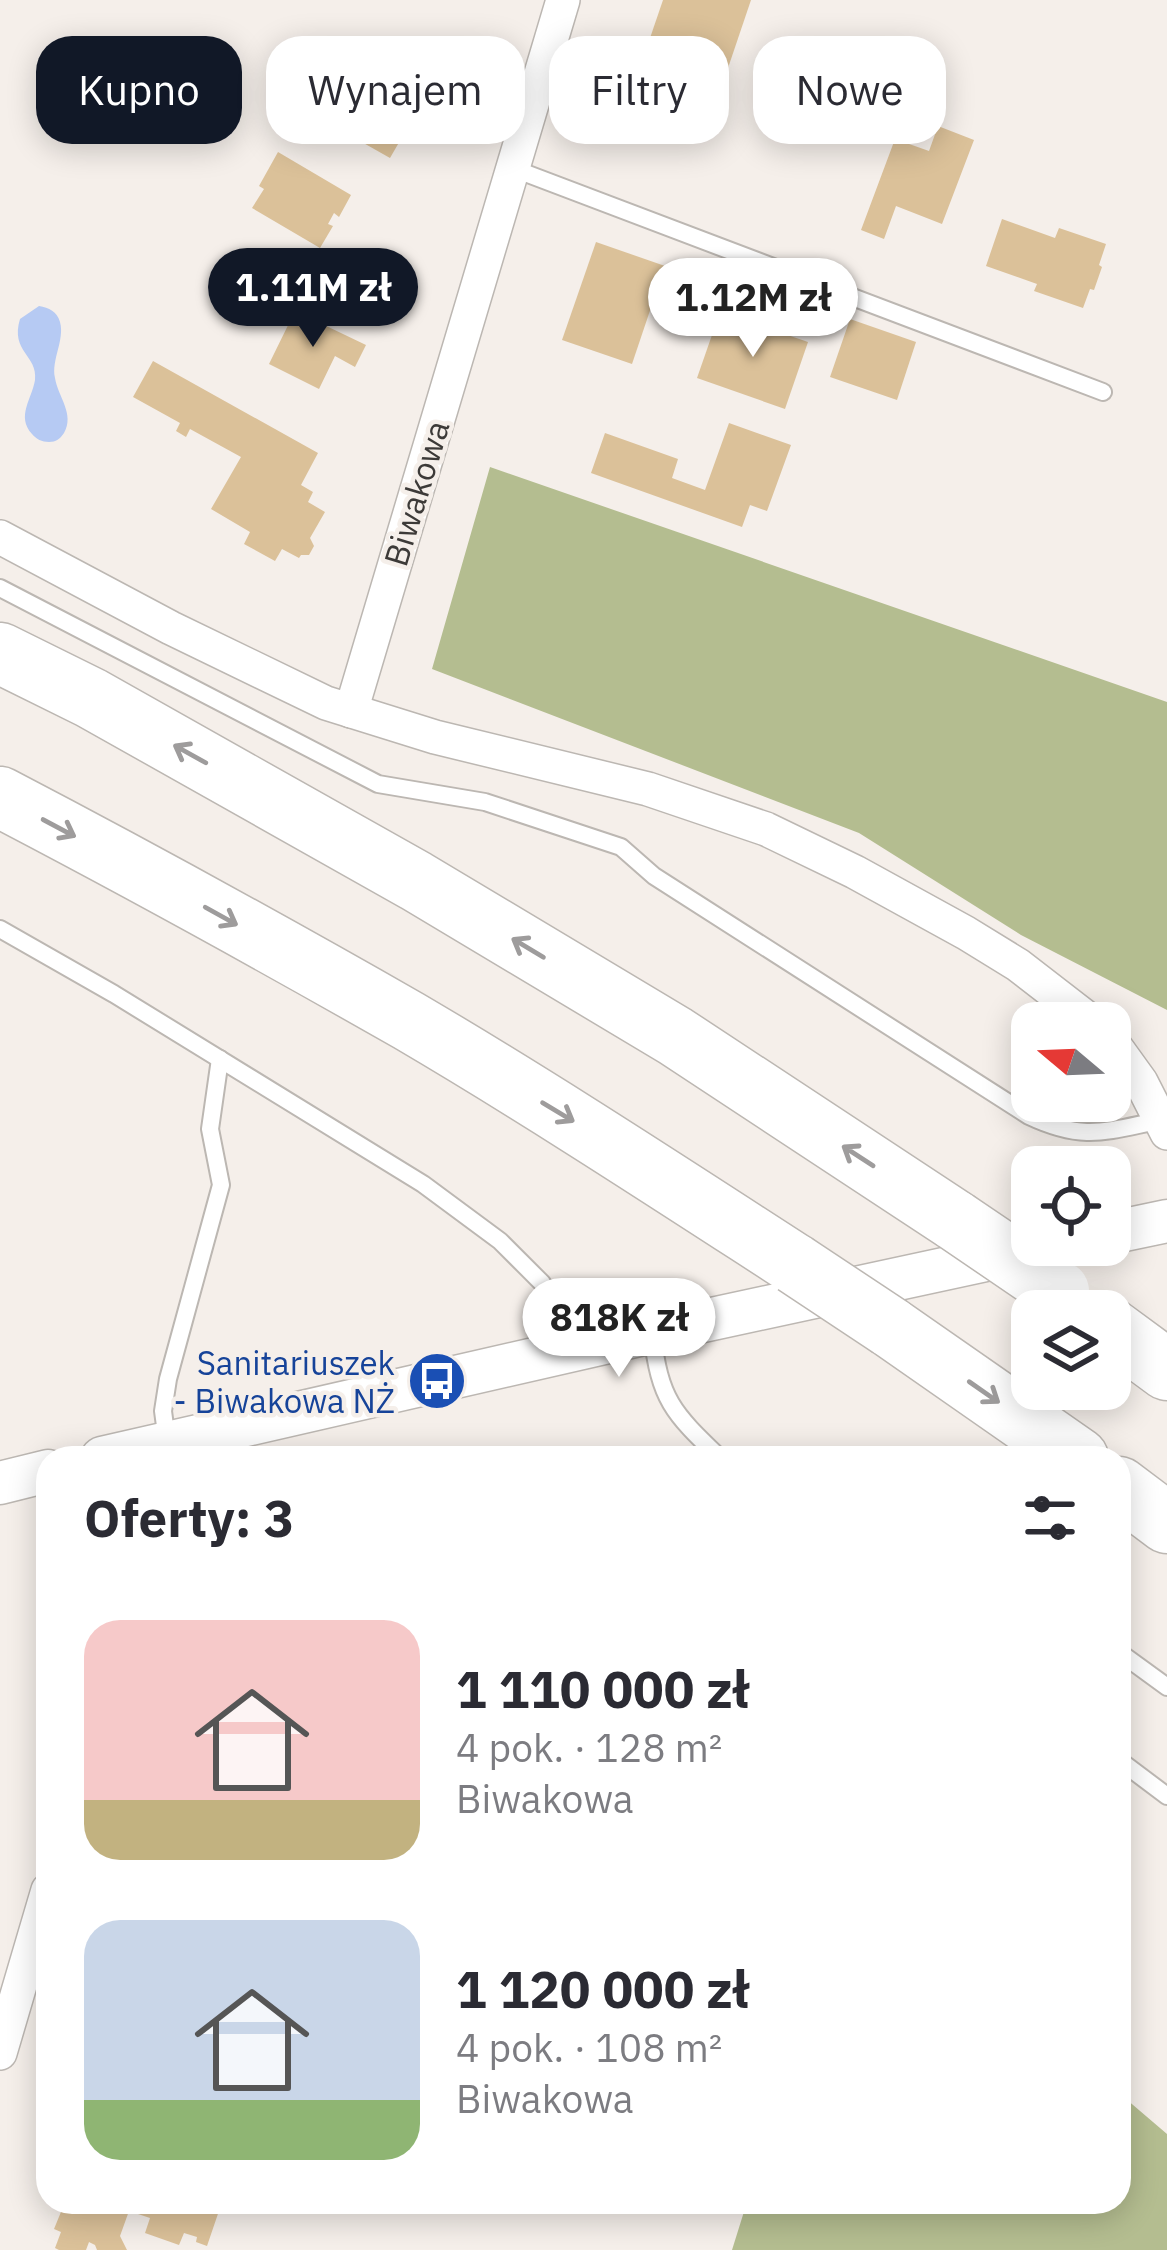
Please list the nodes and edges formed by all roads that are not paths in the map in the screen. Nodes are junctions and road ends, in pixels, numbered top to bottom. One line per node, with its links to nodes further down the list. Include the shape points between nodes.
1 (563, 0): 2 (street, Biwakowa)
2 (512, 168): 3 (lane); 7 (street, Biwakowa)
3 (1103, 392)
4 (0, 537): 7 (street)
5 (0, 588): 13 (lane, via 378,784 485,802 621,847 654,876 1029,1116 1095,1133)
6 (0, 653): 16 (highway, one-way to 6, bridge, via 956,1221 675,1036 416,880)
7 (351, 711): 10 (street, via 648,789 766,829 966,933)
8 (0, 797): 24 (highway, one-way to 24, bridge, via 411,1022 601,1138)
9 (0, 929): 11 (lane)
10 (1066, 1002)
11 (220, 1059): 19 (lane, via 500,1240 542,1283); 21 (lane, via 210,1129 221,1185 168,1379)
12 (1131, 1066): 13 (street)
13 (1165, 1127)
14 (1167, 1221): 15 (street)
15 (1131, 1229)
16 (1067, 1282): 17 (street)
17 (652, 1332): 19 (street); 23 (lane, via 668,1400)
18 (1131, 1343): 20 (highway)
19 (572, 1350): 22 (street)
20 (1167, 1370)
21 (165, 1446)
22 (181, 1446)
23 (707, 1446)
24 (1061, 1446)
25 (36, 1474): 26 (street)
26 (0, 1483)
27 (1131, 1496): 28 (highway)
28 (1167, 1523)
29 (1131, 1661): 30 (lane)
30 (1167, 1688)
31 (1131, 1769): 32 (lane)
32 (1167, 1796)
33 (36, 1931): 34 (street)
34 (0, 2053)

